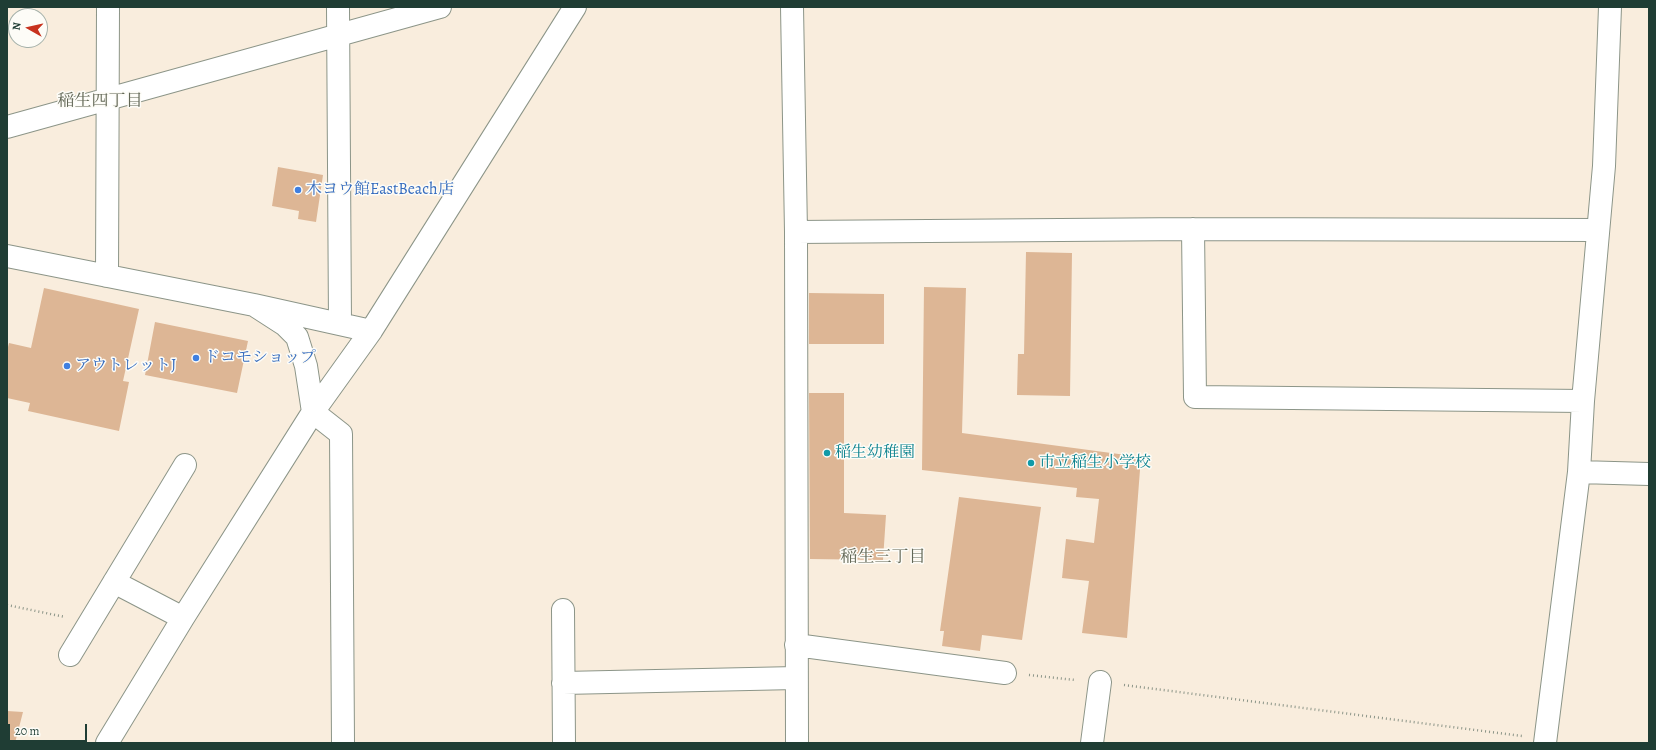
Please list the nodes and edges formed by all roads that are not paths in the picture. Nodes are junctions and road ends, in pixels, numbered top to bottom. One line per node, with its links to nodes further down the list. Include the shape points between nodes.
1 (108, 7): 8 (street)
2 (338, 7): 7 (street)
3 (440, 7): 7 (street)
4 (575, 7): 17 (street)
5 (792, 7): 12 (street)
6 (1610, 7): 11 (street, via 1604,166)
7 (338, 35): 8 (street); 16 (street)
8 (108, 100): 9 (street); 14 (street)
9 (7, 126)
10 (1194, 229): 11 (street); 12 (street); 18 (street, via 1196,397)
11 (1598, 230): 18 (street)
12 (796, 232): 26 (street)
13 (7, 256): 14 (street)
14 (107, 276): 15 (street)
15 (254, 305): 16 (street); 19 (street, via 285,325 297,337 306,366)
16 (340, 324): 17 (street)
17 (371, 330): 19 (street)
18 (1583, 401): 21 (street)
19 (313, 412): 25 (street); 34 (street, via 341,434)
20 (184, 465): 23 (street)
21 (1579, 472): 22 (street); 32 (street)
22 (1649, 474)
23 (114, 582): 25 (street); 27 (street)
24 (563, 610): 31 (street)
25 (183, 618): 33 (street)
26 (796, 645): 28 (street); 29 (street)
27 (70, 655)
28 (1005, 673)
29 (796, 678): 31 (street); 36 (street)
30 (1100, 682): 37 (street)
31 (563, 683): 35 (street)
32 (1546, 741)
33 (107, 743)
34 (343, 743)
35 (564, 743)
36 (797, 743)
37 (1092, 743)

